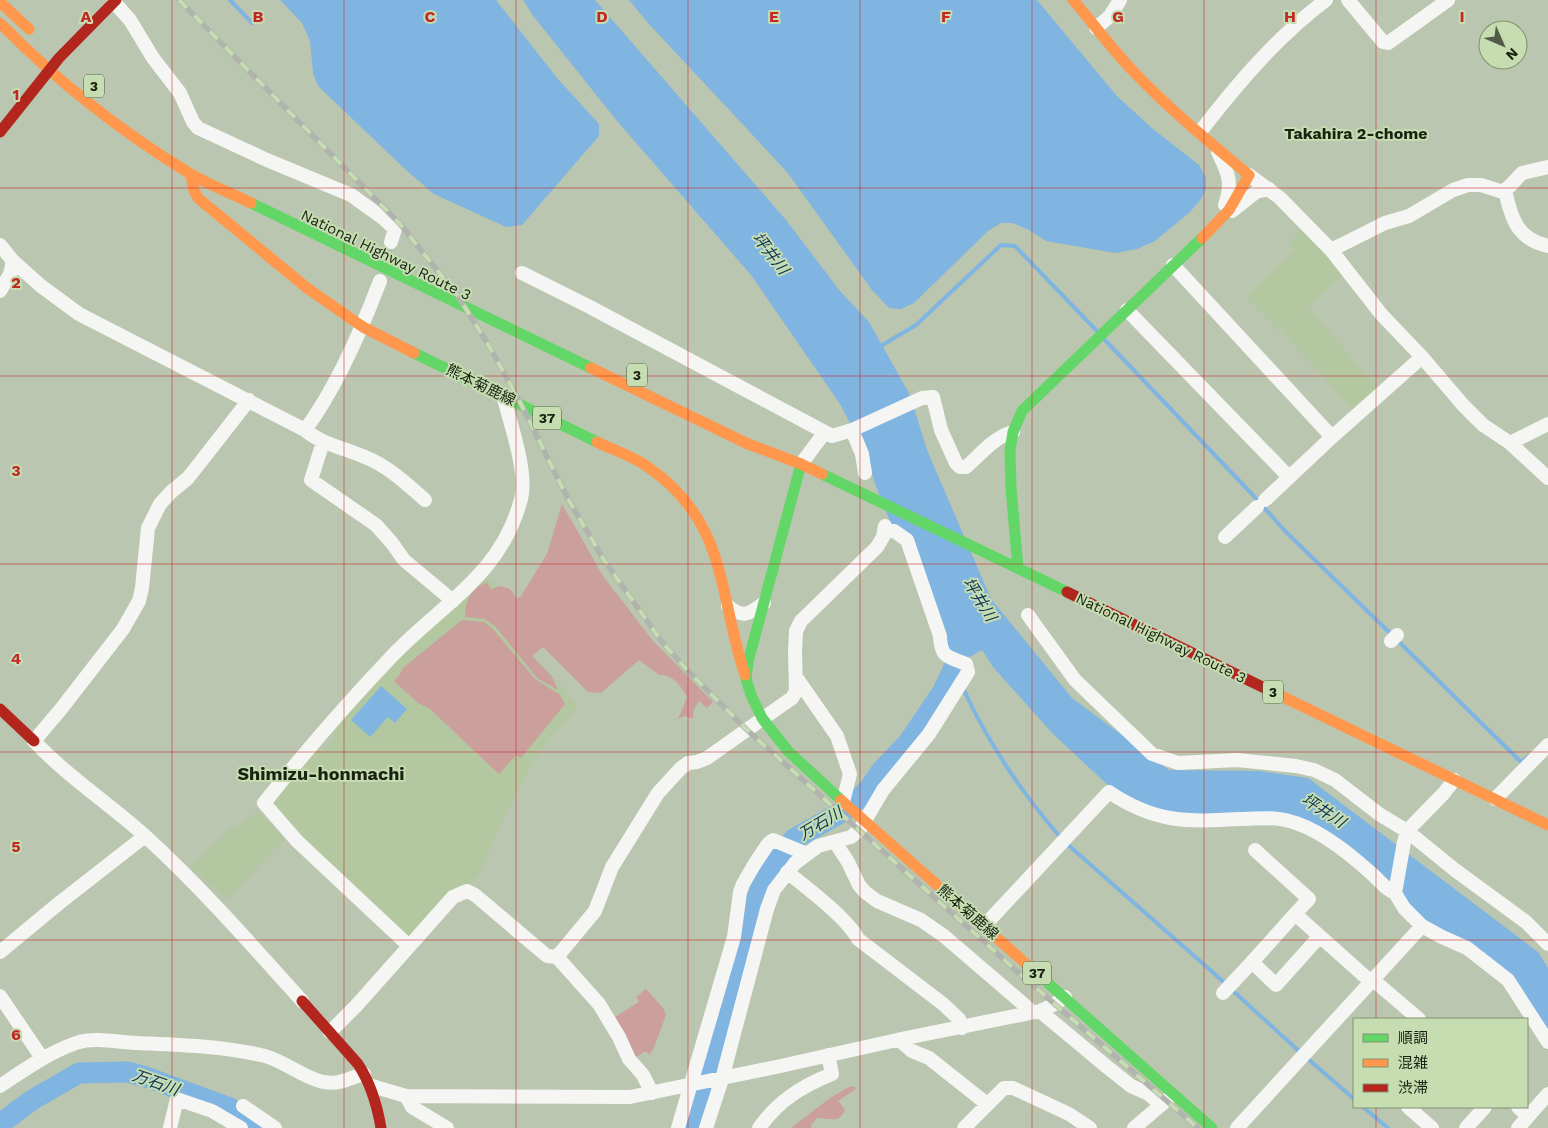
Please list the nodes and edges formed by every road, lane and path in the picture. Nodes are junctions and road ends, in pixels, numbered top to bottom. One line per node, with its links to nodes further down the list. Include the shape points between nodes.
1 (1073, 0): 9 (main road)
2 (1120, 0): 9 (street, via 1110,16)
3 (1326, 0): 13 (street, via 1254,66)
4 (1348, 0): 5 (street, via 1383,42 1388,43)
5 (1448, 0)
6 (115, 1): 11 (main road); 22 (street, via 180,93 198,128 351,195 395,230)
7 (0, 2): 10 (main road)
8 (0, 23): 11 (main road, National Highway Route 3 / 3)
9 (1096, 28): 13 (main road, via 1142,80)
10 (39, 39)
11 (48, 70): 12 (main road); 16 (main road, National Highway Route 3 / 3, via 151,149)
12 (0, 132)
13 (1200, 132): 14 (main road)
14 (1217, 149): 17 (main road); 20 (street, via 1229,176 1230,190)
15 (1548, 167): 19 (street, via 1522,173)
16 (191, 174): 33 (main road, 熊本菊鹿線 / 37, via 199,199 307,288); 46 (main road, National Highway Route 3 / 3, via 738,439)
17 (1248, 175): 18 (street); 20 (main road, via 1229,210)
18 (1269, 189): 20 (street, via 1256,192); 25 (street)
19 (1505, 190): 24 (street, via 1522,235); 25 (street, via 1468,185 1453,190 1409,216 1385,223)
20 (1216, 224): 27 (main road)
21 (352, 239): 31 (main road, National Highway Route 3)
22 (391, 242)
23 (0, 245): 26 (street)
24 (1548, 246)
25 (1331, 250): 34 (street, via 1382,314)
26 (14, 261): 30 (street); 36 (street, via 79,314)
27 (1173, 265): 32 (main road); 43 (street)
28 (522, 273): 40 (street)
29 (380, 281): 33 (street)
30 (0, 291)
31 (467, 295)
32 (1127, 310): 41 (main road, via 1036,396 1022,411); 48 (street)
33 (363, 326): 35 (main road, 熊本菊鹿線 / 37); 39 (street)
34 (1422, 356): 43 (street); 45 (street, via 1483,425)
35 (503, 395): 53 (street, via 518,453 521,498 494,558); 55 (main road, 熊本菊鹿線 / 37, via 647,466 664,478 683,497 704,527 715,550)
36 (249, 400): 39 (street); 61 (street, via 188,478 160,504 148,528 139,601 123,629)
37 (1548, 424): 45 (street)
38 (856, 428): 40 (street, via 832,436); 41 (street, via 922,398 932,397 941,430 960,467 966,467 1006,433); 47 (street)
39 (305, 430): 44 (street)
40 (824, 432): 46 (street)
41 (1013, 432): 52 (main road, via 1010,462)
42 (754, 433): 46 (main road, National Highway Route 3 / 3)
43 (1332, 437): 48 (street)
44 (323, 442): 50 (street, via 387,468); 53 (street, via 312,480 376,525 404,560)
45 (1510, 443): 49 (street)
46 (801, 464): 52 (main road, National Highway Route 3 / 3); 54 (main road, 熊本菊鹿線 / 37)
47 (865, 473)
48 (1289, 477): 51 (street)
49 (1548, 478)
50 (425, 500)
51 (1226, 537)
52 (1018, 568): 63 (main road, National Highway Route 3 / 3)
53 (453, 601): 81 (street, via 395,653 264,803 297,841)
54 (764, 603): 55 (street, via 746,614 735,612); 58 (main road, 熊本菊鹿線 / 37)
55 (728, 606): 58 (main road, 熊本菊鹿線 / 37)
56 (1028, 615): 69 (street, via 1076,680 1152,754 1178,763 1237,760 1314,770 1335,780)
57 (795, 677): 60 (street, via 796,691 792,698); 65 (street, via 837,736 850,774); 66 (street, via 796,631 801,621 877,547 884,529 894,531 907,540 940,636 941,649 966,664 968,672 942,715)
58 (746, 679): 60 (main road, 熊本菊鹿線 / 37)
59 (0, 709): 61 (main road)
60 (762, 718): 65 (main road, 熊本菊鹿線 / 37, via 788,751); 82 (street, via 707,758 681,768 658,793 612,867 595,911)
61 (34, 741): 68 (street)
62 (1548, 745): 64 (street)
63 (1454, 780): 64 (main road, National Highway Route 3 / 3); 69 (street)
64 (1495, 800): 67 (main road, National Highway Route 3 / 3)
65 (844, 802): 66 (main road, 熊本菊鹿線 / 37)
66 (863, 820): 70 (street, via 860,829 850,837); 76 (main road, 熊本菊鹿線 / 37)
67 (1548, 825)
68 (145, 836): 80 (street); 88 (street, via 210,899)
69 (1405, 836): 74 (street); 79 (street, via 1526,922)
70 (835, 842): 72 (street); 89 (street, via 865,892 877,901 914,916 944,936)
71 (1255, 850): 75 (street, via 1309,899)
72 (804, 852): 73 (street); 99 (street, via 773,840 743,884 734,937)
73 (787, 872): 91 (street, via 843,920 858,939 943,1004 959,1020); 98 (street, via 774,890 767,908)
74 (1395, 890): 76 (street, via 1388,890 1342,850 1310,829 1288,820 1181,821 1144,812 1109,792); 77 (street, via 1404,908)
75 (1295, 914): 78 (street); 83 (street)
76 (984, 926): 87 (main road, 熊本菊鹿線 / 37)
77 (1422, 926): 84 (street); 94 (street, via 1467,948 1508,980)
78 (1320, 937): 83 (street, via 1276,985); 84 (street)
79 (1548, 944)
80 (2, 945)
81 (409, 946): 82 (street, via 453,897 467,891 547,956); 92 (street)
82 (557, 957): 102 (street, via 600,1004 629,1059 643,1075)
83 (1252, 962): 85 (street)
84 (1371, 980): 90 (street); 125 (street)
85 (1223, 992)
86 (0, 996): 96 (street)
87 (1065, 997): 89 (street); 103 (main road, 熊本菊鹿線 / 37)
88 (302, 1000): 92 (main road)
89 (1035, 1012): 91 (street); 107 (street, via 1131,1086 1149,1094)
90 (1418, 1018)
91 (962, 1028): 93 (street)
92 (330, 1032): 97 (main road)
93 (898, 1040): 95 (street); 106 (street, via 929,1058)
94 (1548, 1042)
95 (828, 1055): 98 (street); 120 (street, via 832,1074 798,1090 773,1109)
96 (42, 1058): 97 (street, via 78,1043 101,1040 247,1053 280,1061 317,1080 329,1082); 100 (street)
97 (364, 1074): 101 (main road)
98 (718, 1079): 99 (street); 119 (street)
99 (693, 1085): 102 (street); 118 (street)
100 (0, 1086)
101 (372, 1086): 105 (street); 116 (main road)
102 (652, 1093): 105 (street, via 589,1098)
103 (1173, 1093): 107 (street); 124 (main road, 熊本菊鹿線 / 37)
104 (1548, 1094): 111 (street)
105 (406, 1096): 117 (street, via 412,1107)
106 (987, 1104): 121 (street); 122 (street, via 1004,1088 1014,1088 1069,1114)
107 (1161, 1105): 123 (street)
108 (243, 1106): 115 (street)
109 (1409, 1108): 126 (street)
110 (1484, 1108): 127 (street)
111 (1528, 1108)
112 (1523, 1111): 128 (street)
113 (170, 1128): 114 (street, via 177,1099 212,1111)
114 (241, 1128)
115 (274, 1128)
116 (381, 1128)
117 (447, 1128)
118 (678, 1128)
119 (706, 1128)
120 (759, 1128)
121 (964, 1128)
122 (1090, 1128)
123 (1134, 1128)
124 (1212, 1128)
125 (1237, 1128)
126 (1432, 1128)
127 (1466, 1128)
128 (1518, 1128)

